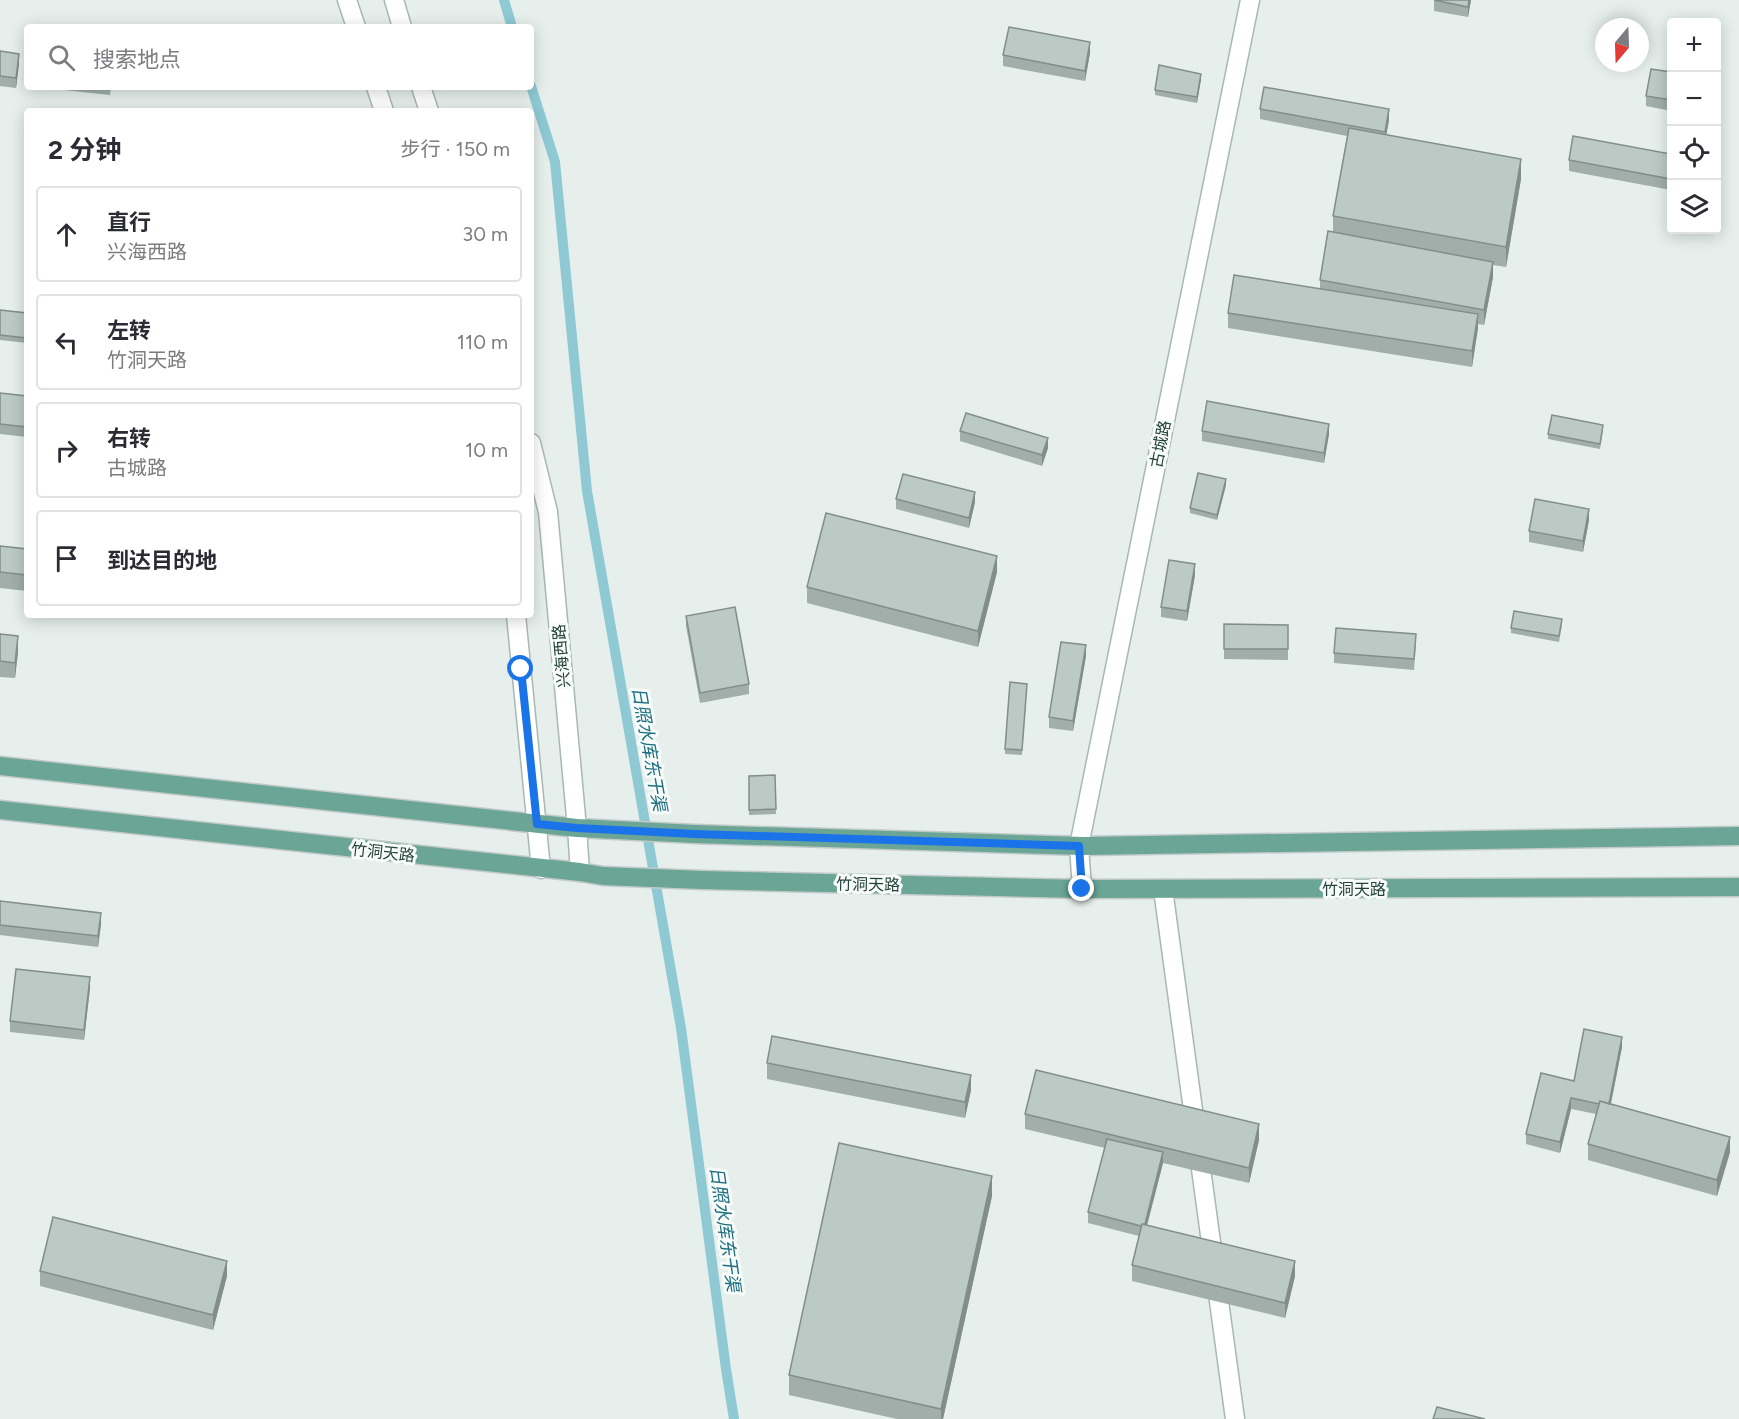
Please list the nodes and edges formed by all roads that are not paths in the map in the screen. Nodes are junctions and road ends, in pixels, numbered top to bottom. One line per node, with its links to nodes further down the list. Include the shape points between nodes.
1 (347, 0): 4 (street)
2 (394, 0): 5 (street)
3 (1250, 0): 17 (street, 古城路)
4 (355, 24)
5 (401, 24)
6 (377, 90): 8 (street)
7 (423, 90): 9 (street)
8 (383, 108)
9 (428, 108)
10 (534, 454): 15 (street, 兴海西路, via 548,512)
11 (516, 618): 14 (street)
12 (0, 766): 14 (main road)
13 (0, 810): 18 (main road, 竹洞天路)
14 (537, 824): 15 (main road); 18 (street)
15 (577, 828): 17 (main road); 19 (street, 兴海西路)
16 (1739, 836): 17 (main road)
17 (1079, 846): 21 (street, 古城路)
18 (541, 869): 19 (main road, 竹洞天路)
19 (580, 872): 21 (main road, 竹洞天路, via 702,880)
20 (1739, 887): 22 (main road, 竹洞天路)
21 (1082, 889): 22 (main road, 竹洞天路)
22 (1163, 889): 23 (street)
23 (1235, 1419)

